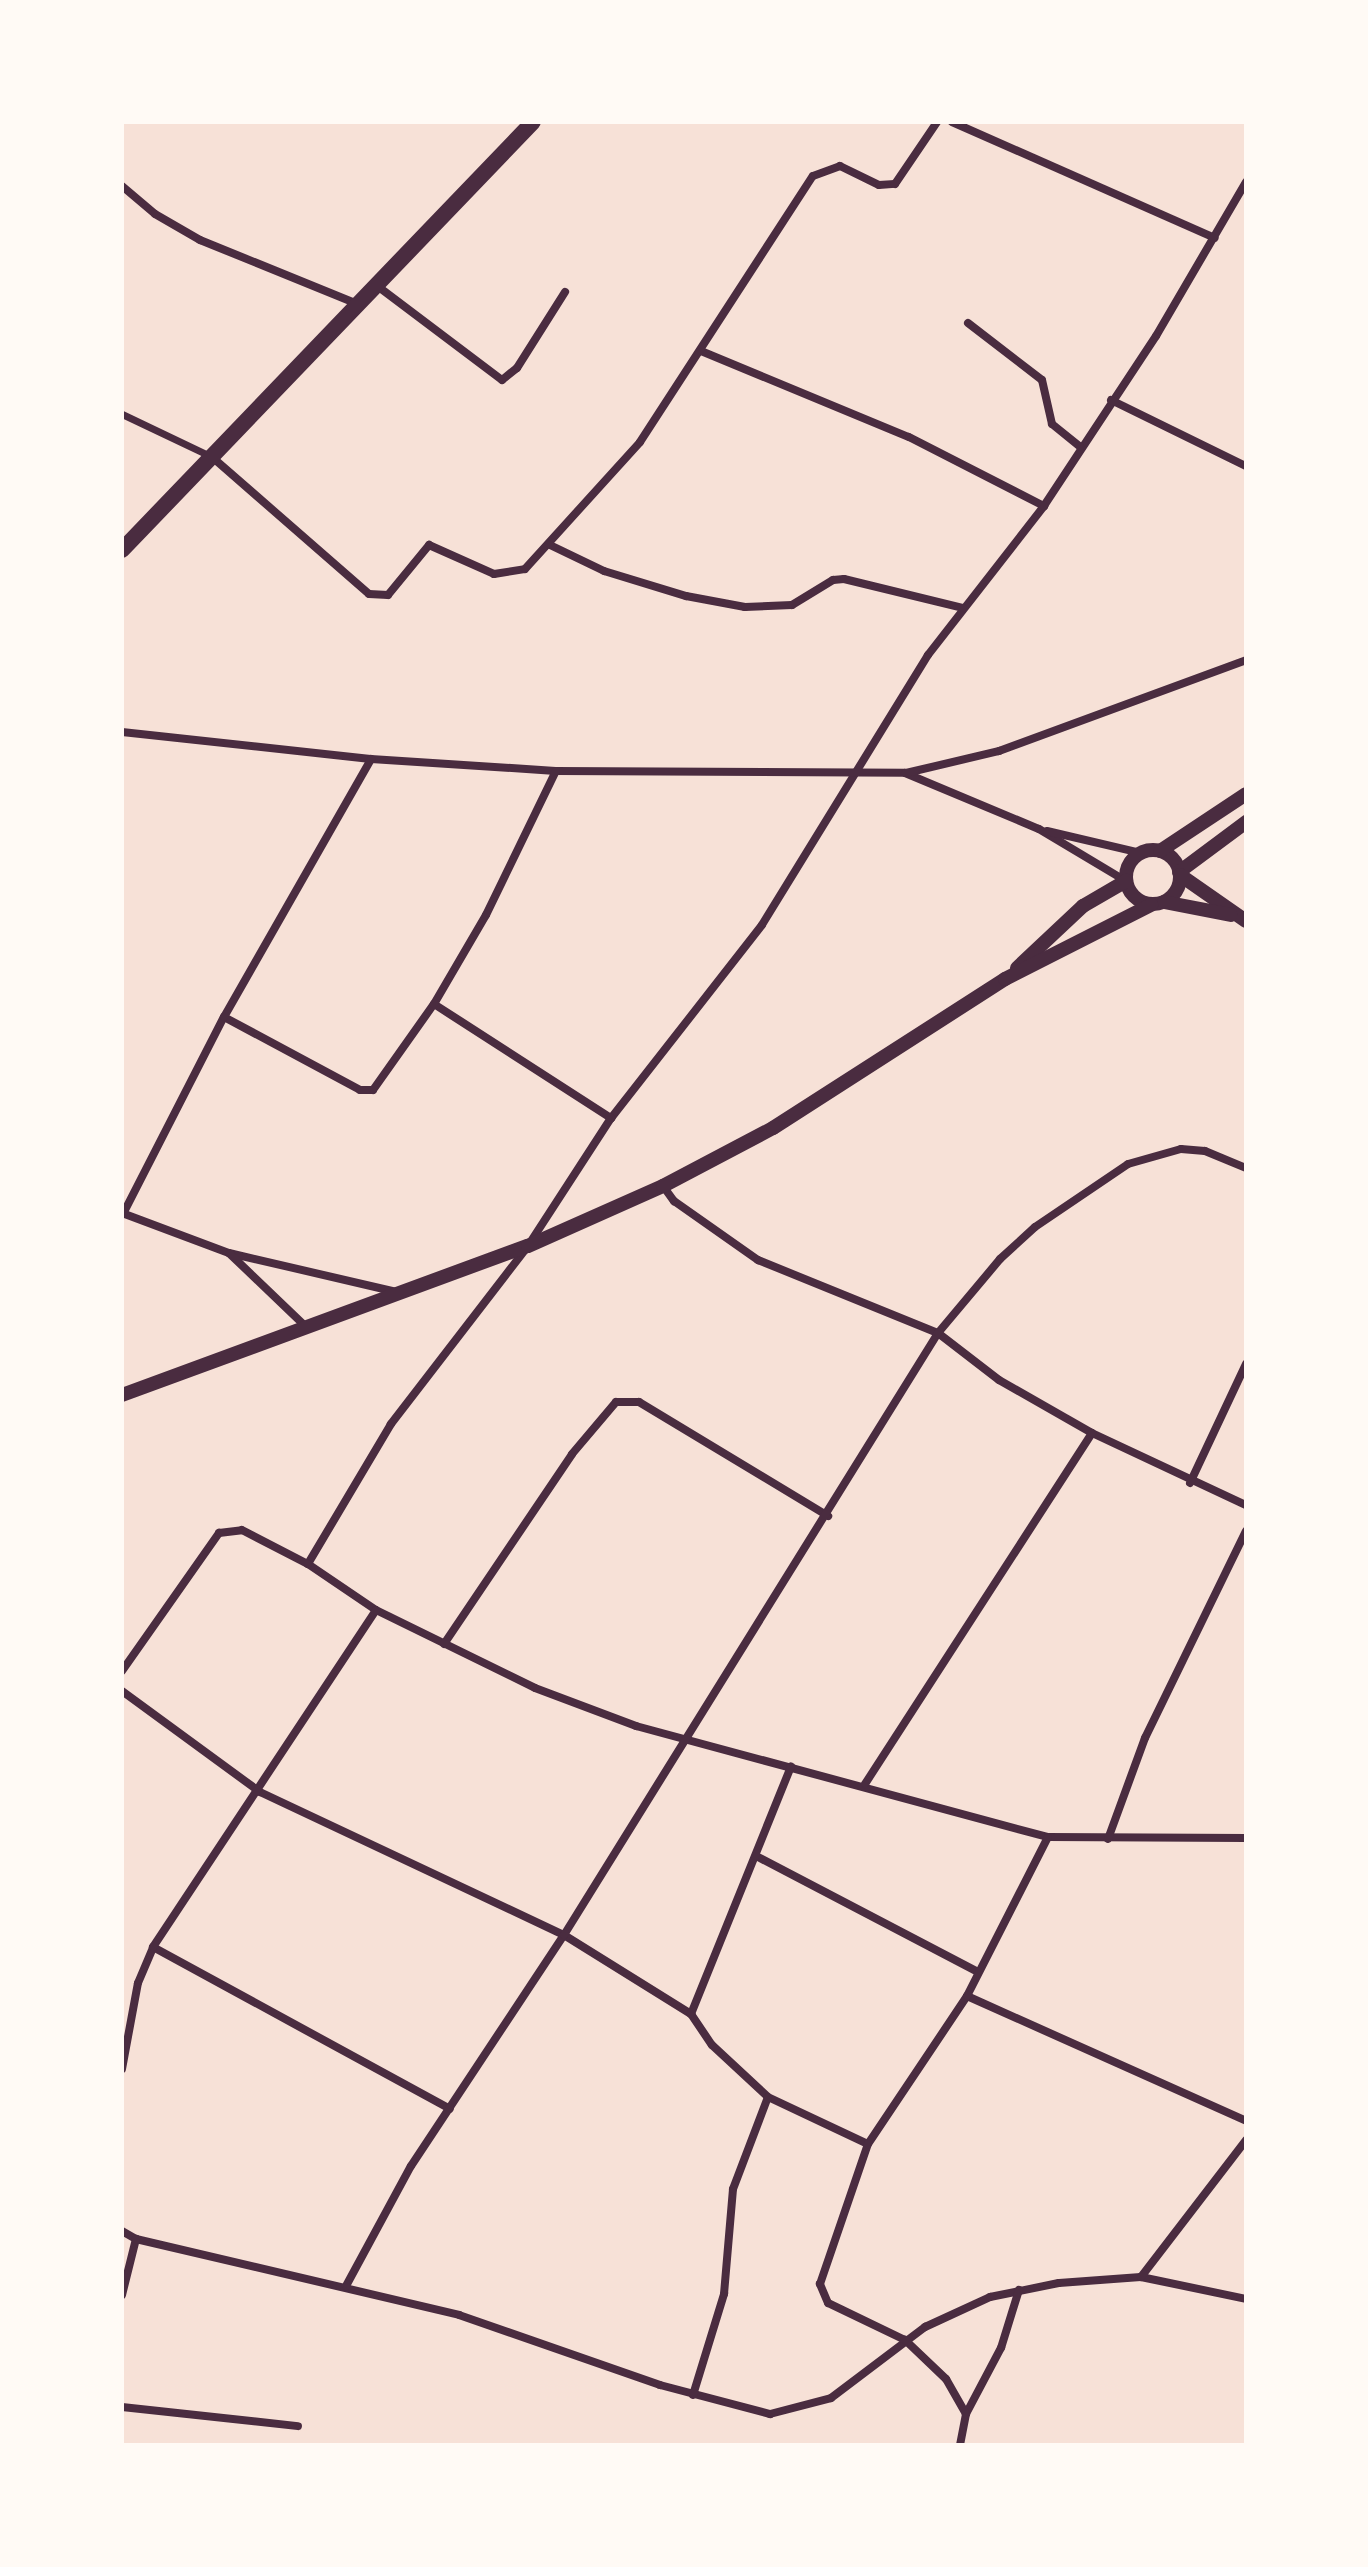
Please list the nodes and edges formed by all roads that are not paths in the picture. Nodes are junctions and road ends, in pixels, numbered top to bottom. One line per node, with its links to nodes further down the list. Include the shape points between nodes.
1 (533, 122): 7 (main road)
2 (937, 122): 11 (street, via 895,184 879,185 840,166 813,176)
3 (952, 122): 6 (street)
4 (1246, 182): 6 (street)
5 (122, 186): 9 (street, via 155,214 200,240)
6 (1215, 238): 12 (street)
7 (375, 285): 8 (street, via 502,380 517,368); 9 (main road)
8 (565, 292)
9 (358, 304): 15 (main road)
10 (968, 323): 14 (street, via 1042,380 1052,424)
11 (701, 351): 17 (street, via 909,437); 18 (street, via 640,442)
12 (1111, 400): 14 (street); 16 (street)
13 (122, 414): 15 (street)
14 (1080, 447): 17 (street)
15 (212, 457): 18 (street, via 360,589 379,597 388,595 429,545 494,574 525,569); 19 (main road)
16 (1246, 466)
17 (1044, 506): 20 (street)
18 (550, 545): 20 (street, via 604,571 745,607 792,605 833,580 844,579)
19 (122, 550)
20 (963, 608): 26 (street, via 928,655)
21 (1246, 660): 25 (street, via 999,751)
22 (122, 732): 23 (street)
23 (371, 759): 24 (street); 38 (street)
24 (556, 771): 26 (street); 37 (street, via 511,869)
25 (905, 773): 26 (street); 29 (street)
26 (858, 776): 39 (street, via 762,925)
27 (1246, 794): 30 (street)
28 (1246, 822): 32 (street)
29 (1039, 829): 31 (street); 33 (street)
30 (1160, 851): 31 (street); 32 (street, via 1173,859)
31 (1141, 853): 33 (street, via 1129,865)
32 (1180, 874): 34 (street, via 1176,891); 35 (street)
33 (1126, 881): 34 (street, via 1134,898); 36 (street, via 1083,906)
34 (1158, 904): 35 (street); 36 (street)
35 (1241, 918)
36 (1005, 979): 41 (street, via 773,1128)
37 (434, 1004): 38 (street, via 380,1084 367,1092); 39 (street)
38 (224, 1017): 42 (street)
39 (611, 1118): 43 (street)
40 (1246, 1168): 47 (street, via 1205,1151 1181,1149 1128,1164 1035,1227 1000,1259)
41 (663, 1186): 43 (street); 47 (street, via 674,1201 758,1260)
42 (123, 1214): 44 (street)
43 (528, 1246): 45 (street); 55 (street, via 391,1424)
44 (229, 1253): 45 (street); 46 (street)
45 (401, 1293): 46 (street)
46 (306, 1327): 49 (street)
47 (938, 1333): 50 (street, via 999,1380); 53 (street)
48 (1246, 1364): 51 (street)
49 (122, 1395)
50 (1092, 1433): 51 (street); 62 (street)
51 (1190, 1483): 52 (street)
52 (1246, 1505)
53 (828, 1516): 57 (street, via 639,1402 616,1402 572,1454); 60 (street)
54 (1246, 1531): 66 (street, via 1145,1738)
55 (308, 1564): 56 (street); 58 (street, via 242,1530 219,1533)
56 (376, 1610): 57 (street); 63 (street)
57 (444, 1644): 60 (street, via 590,1712)
58 (122, 1671)
59 (122, 1691): 63 (street)
60 (687, 1739): 61 (street); 68 (street)
61 (791, 1766): 62 (street); 67 (street)
62 (865, 1784): 64 (street)
63 (260, 1792): 68 (street); 69 (street)
64 (1048, 1837): 66 (street); 70 (street)
65 (1246, 1838): 66 (street)
66 (1108, 1839)
67 (758, 1857): 70 (street); 72 (street)
68 (564, 1935): 72 (street); 75 (street)
69 (153, 1947): 73 (street, via 138,1983); 75 (street)
70 (978, 1972): 71 (street)
71 (967, 1996): 76 (street); 78 (street)
72 (691, 2014): 74 (street, via 712,2045)
73 (122, 2069)
74 (768, 2097): 78 (street); 87 (street, via 733,2189 724,2294)
75 (450, 2109): 82 (street, via 411,2166)
76 (1246, 2121)
77 (1246, 2140): 81 (street)
78 (868, 2144): 86 (street, via 824,2270 822,2296 837,2309)
79 (122, 2231): 80 (street)
80 (136, 2239): 82 (street); 84 (street)
81 (1141, 2277): 83 (street); 85 (street)
82 (346, 2286): 87 (street, via 459,2315)
83 (1019, 2290): 86 (street, via 958,2310); 89 (street, via 1001,2348)
84 (122, 2295)
85 (1246, 2299)
86 (905, 2340): 87 (street, via 850,2387 802,2408 770,2414); 89 (street, via 946,2379)
87 (693, 2395)
88 (122, 2407): 90 (street)
89 (966, 2414): 91 (street)
90 (298, 2426)
91 (960, 2445)

